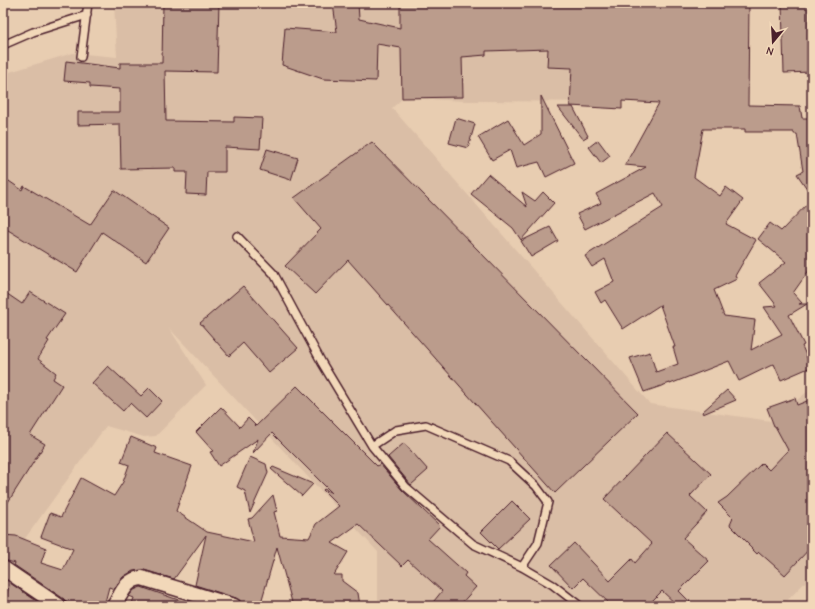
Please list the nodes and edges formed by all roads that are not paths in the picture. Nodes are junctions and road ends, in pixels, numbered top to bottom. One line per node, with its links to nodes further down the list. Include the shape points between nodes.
1 (88, 3): 2 (lane)
2 (87, 15): 3 (lane, via 33,32); 4 (lane)
3 (3, 45)
4 (81, 58)
5 (237, 236): 6 (lane, via 274,274 322,364)
6 (372, 446): 8 (lane, via 406,487 473,544); 8 (lane, via 396,430 426,425 509,461 536,486 548,502 538,543)
7 (3, 568): 9 (street)
8 (522, 568): 12 (lane, via 553,585)
9 (59, 606)
10 (114, 606): 11 (street, via 128,583 135,578)
11 (234, 606)
12 (580, 606)

